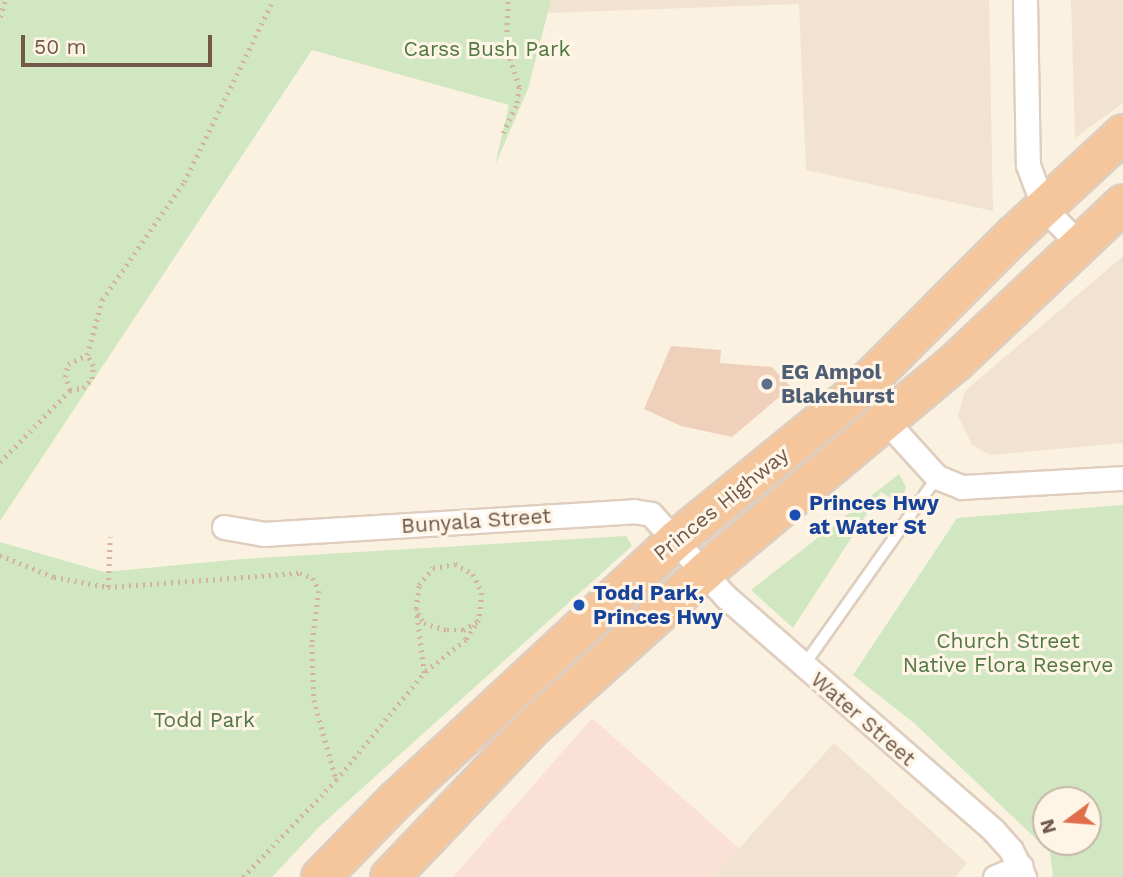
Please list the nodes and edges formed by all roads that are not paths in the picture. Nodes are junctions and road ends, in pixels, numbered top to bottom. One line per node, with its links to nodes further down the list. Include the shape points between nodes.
1 (1025, 0): 4 (street, via 1028,165)
2 (1123, 133): 4 (highway, Princes Highway)
3 (1123, 203): 5 (highway, Princes Highway)
4 (1044, 208): 5 (street); 10 (highway, Princes Highway, via 856,392)
5 (1077, 242): 6 (highway, Princes Highway)
6 (886, 421): 7 (street); 11 (highway, Princes Highway)
7 (937, 477): 8 (street, via 962,487 986,489); 12 (lane)
8 (1123, 478)
9 (224, 527): 10 (street, Bunyala Street, via 263,534 634,510 651,514)
10 (677, 538): 11 (street, Bunyala Street); 14 (highway, Princes Highway, via 395,800)
11 (706, 570): 12 (street, Water Street, via 725,596); 15 (highway, Princes Highway, via 534,725)
12 (802, 667): 13 (street, Water Street, via 993,831)
13 (1023, 871): 16 (street)
14 (320, 877)
15 (389, 877)
16 (995, 877)

